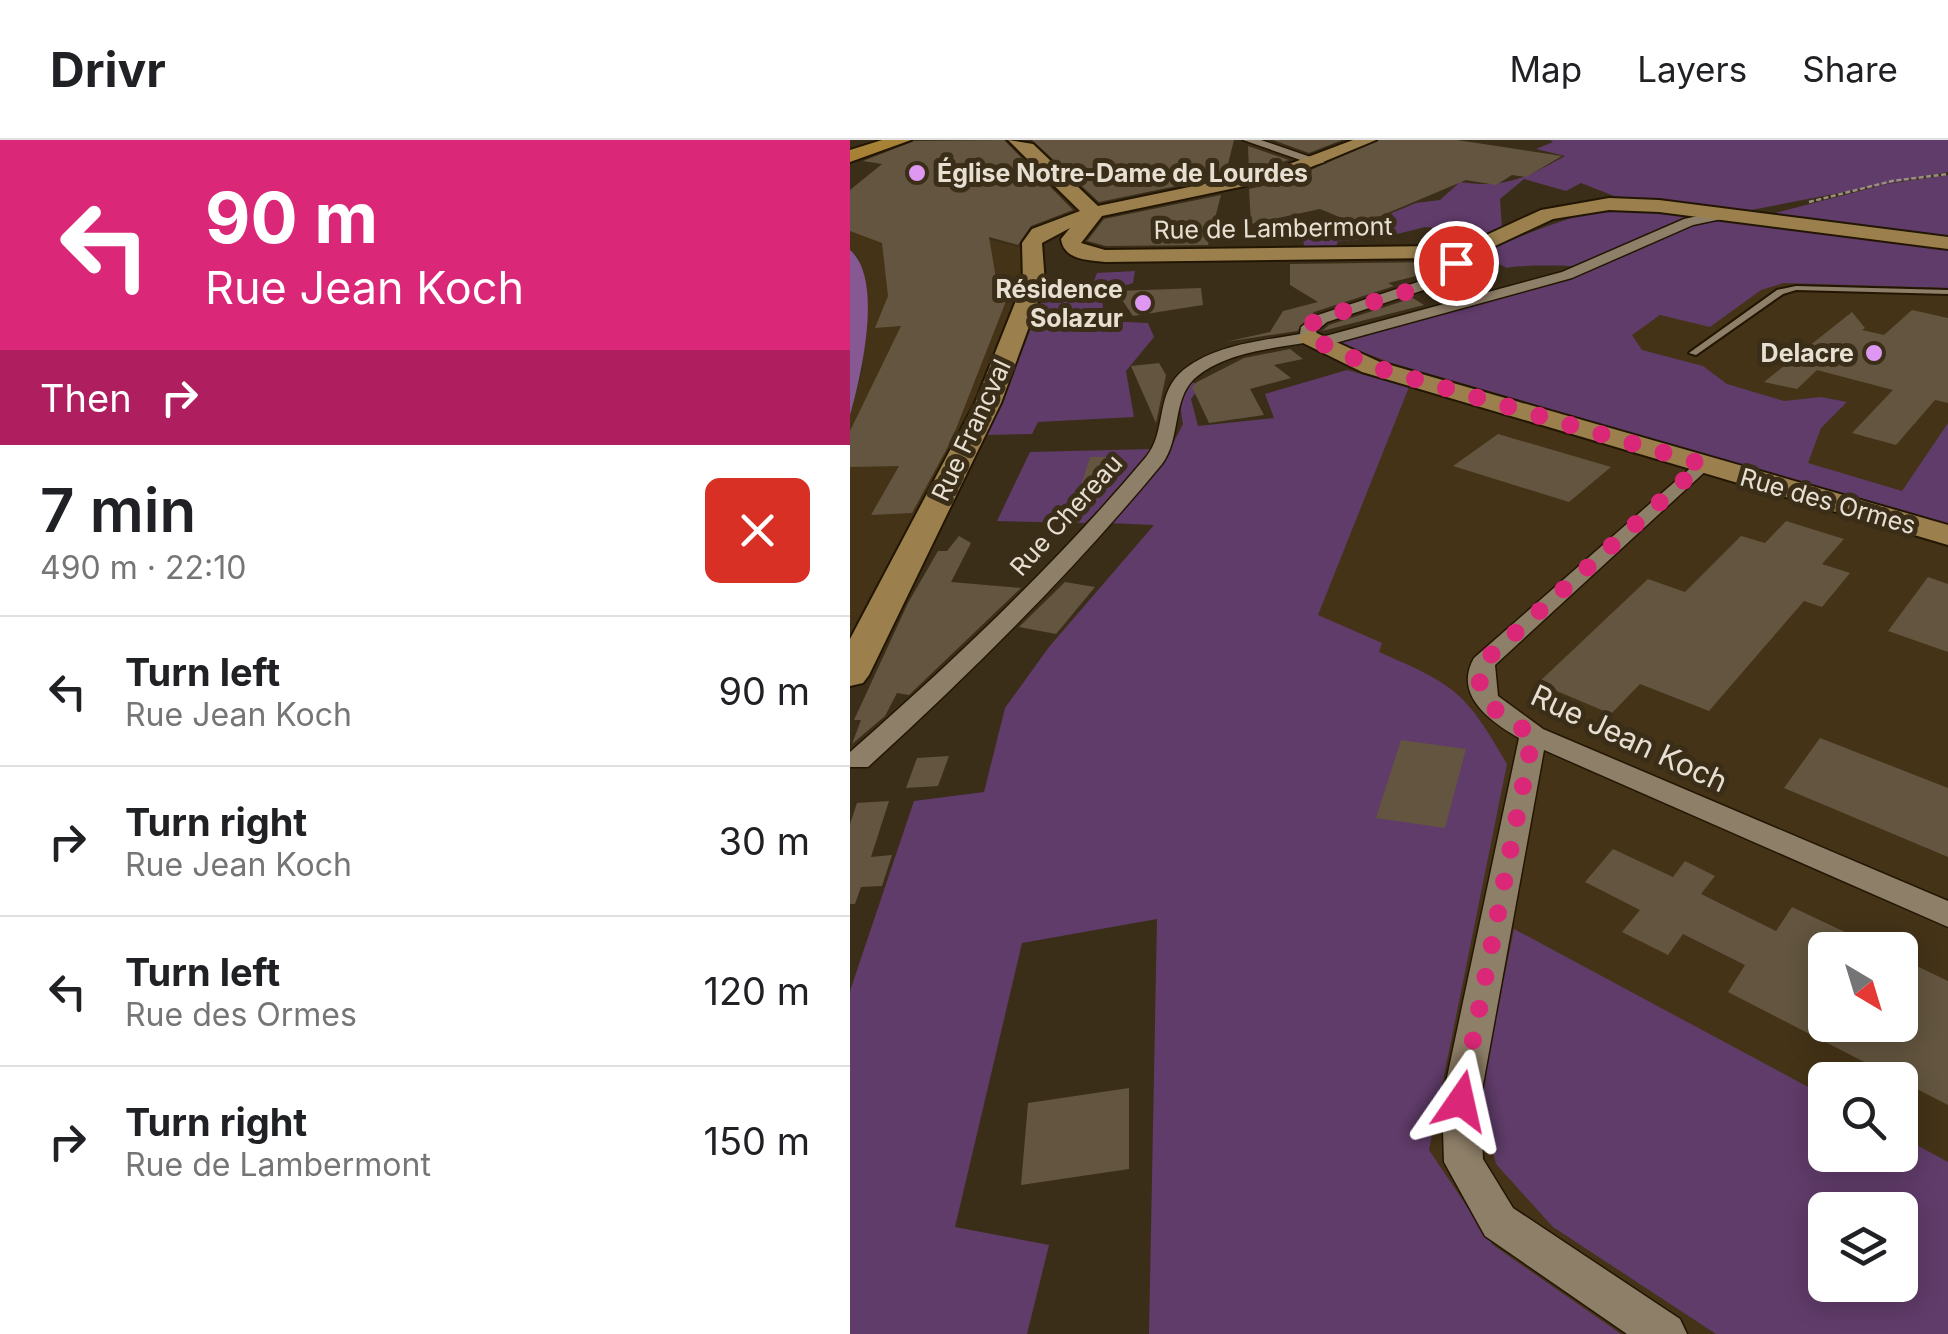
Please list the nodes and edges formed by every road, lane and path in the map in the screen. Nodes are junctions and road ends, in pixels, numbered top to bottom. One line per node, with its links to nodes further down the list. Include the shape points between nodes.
1 (902, 140): 5 (main road)
2 (1016, 140): 8 (street)
3 (1248, 140): 6 (street)
4 (1368, 140): 6 (street, Rue Francval)
5 (850, 156)
6 (1319, 162): 8 (street, Rue Francval)
7 (1948, 174): 10 (path)
8 (1095, 212): 12 (street, Rue de Lambermont, via 1071,239 1079,252); 18 (street, Rue Francval, via 1045,228 1032,244 1034,283 988,402)
9 (1726, 214): 10 (street); 12 (street, via 1632,204 1572,208 1488,242); 14 (street, via 1689,222 1553,279)
10 (1749, 217): 11 (street)
11 (1948, 243)
12 (1438, 252): 14 (street, via 1456,263 1455,275 1321,318 1311,324)
13 (1948, 292): 15 (lane, via 1796,288 1780,292)
14 (1313, 340): 16 (street, Rue des Ormes, via 1371,366); 20 (street, Rue Chereau, via 1208,363 1184,378 1172,398 1162,449 967,664)
15 (1693, 353)
16 (1702, 464): 17 (street, Rue des Ormes); 19 (street, Rue Jean Koch, via 1482,663 1480,694)
17 (1948, 535)
18 (850, 675)
19 (1533, 735): 21 (street, Rue Jean Koch); 22 (street, via 1461,1101 1464,1162 1499,1222)
20 (858, 760)
21 (1948, 915)
22 (1665, 1334)

